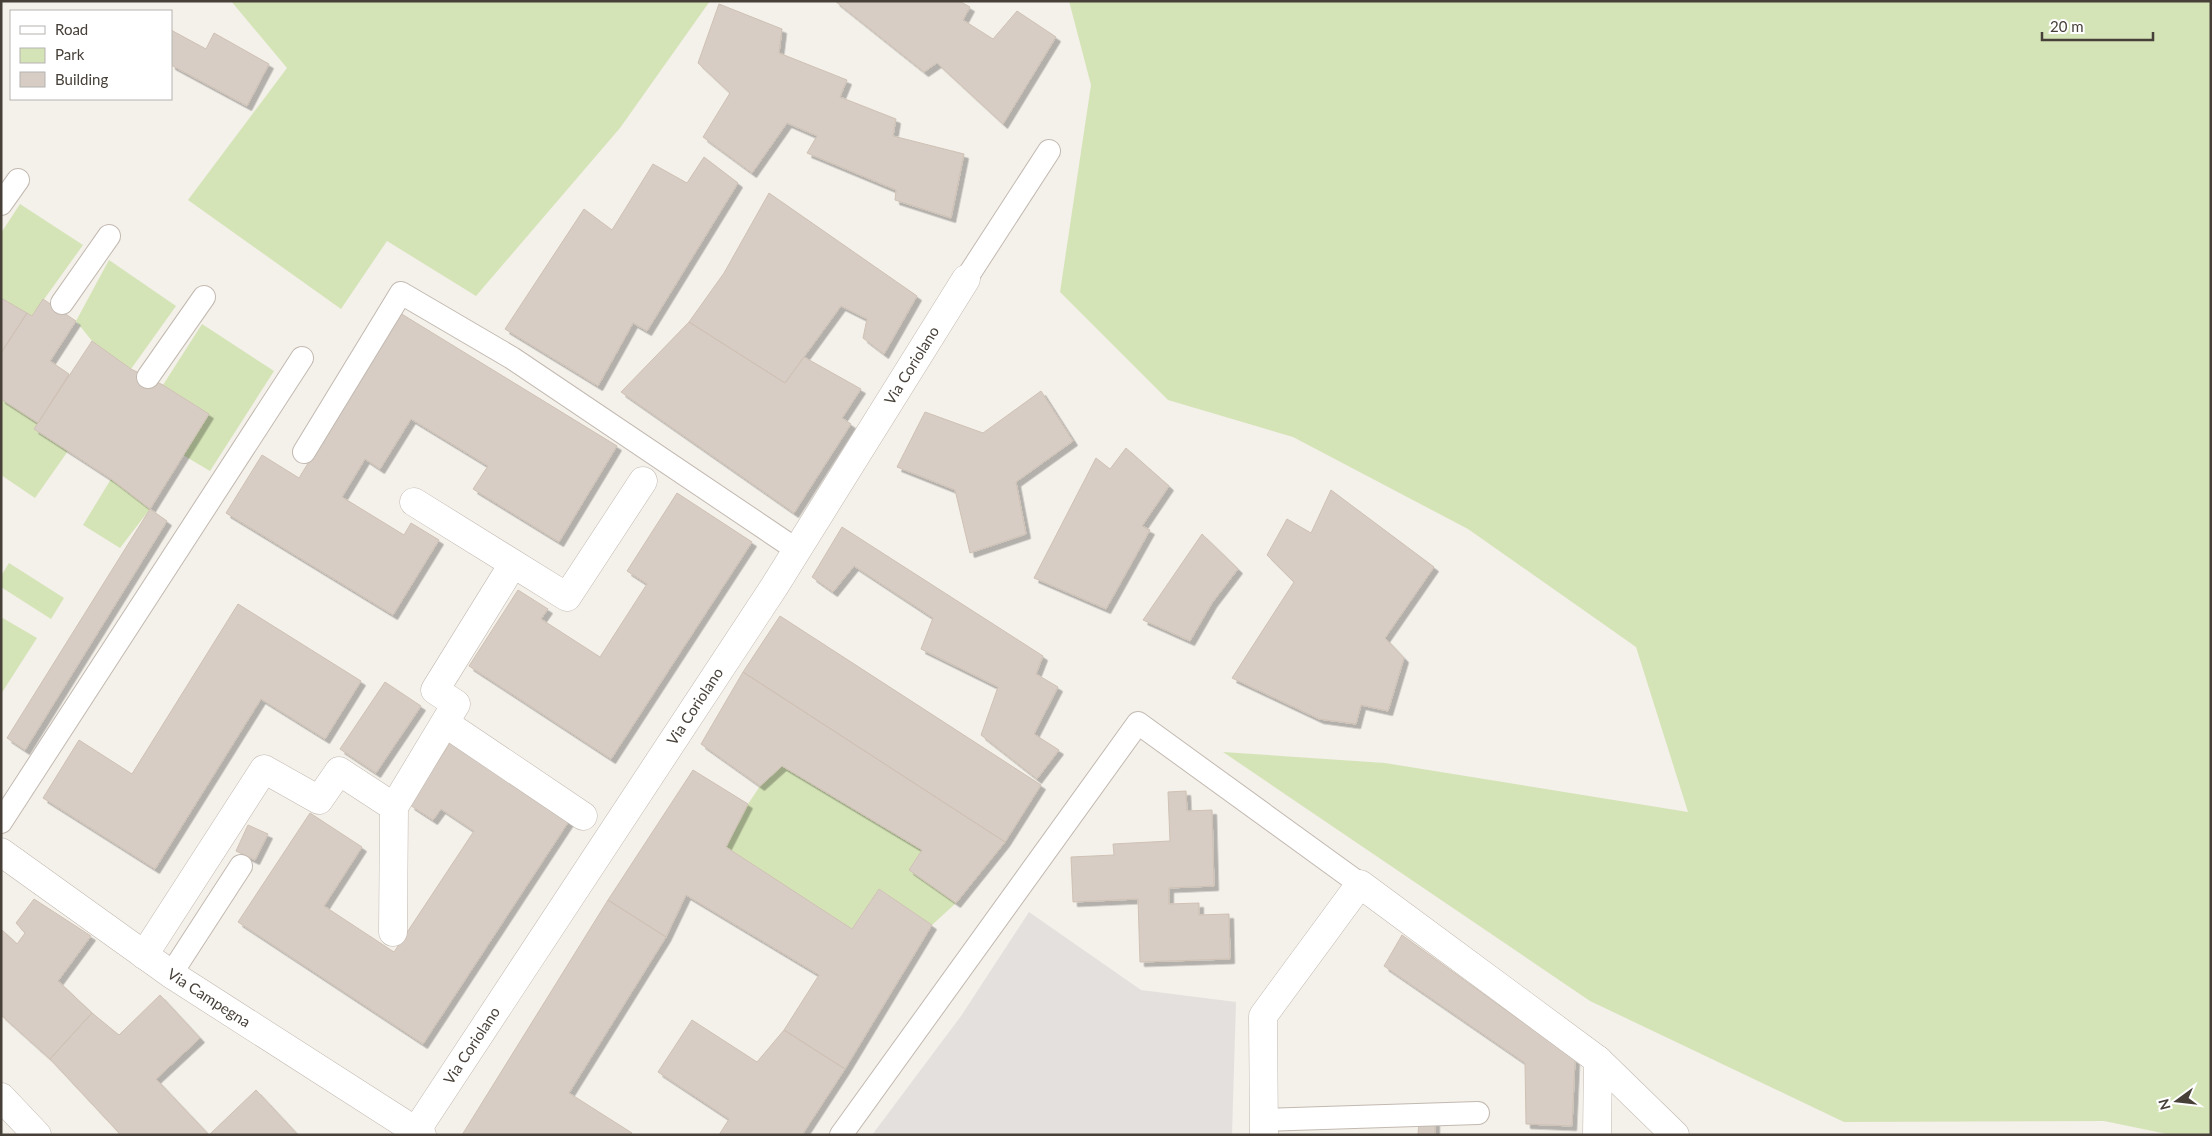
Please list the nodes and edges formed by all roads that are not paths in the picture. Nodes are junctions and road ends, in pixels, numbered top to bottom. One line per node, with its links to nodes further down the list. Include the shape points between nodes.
1 (1049, 151): 5 (lane)
2 (18, 180): 3 (lane)
3 (1, 204)
4 (109, 236): 7 (lane)
5 (966, 279): 13 (street, Via Coriolano)
6 (204, 296): 9 (lane)
7 (62, 303)
8 (302, 358): 18 (lane)
9 (148, 378)
10 (304, 452): 13 (lane, via 401,293 512,358)
11 (643, 481): 14 (street, via 567,597)
12 (414, 502): 14 (street)
13 (797, 550): 29 (street, Via Coriolano)
14 (513, 564): 15 (street, via 435,690 456,704)
15 (445, 723): 16 (street); 17 (street)
16 (394, 807): 22 (street); 23 (street, via 338,771 319,800 264,769)
17 (583, 816)
18 (1, 822)
19 (1, 852): 23 (street, Via Campegna)
20 (241, 866): 24 (lane)
21 (1360, 884): 25 (street); 28 (street, via 1263,1016); 31 (lane, via 1138,723)
22 (393, 932)
23 (144, 955): 24 (street, Via Campegna)
24 (171, 974): 29 (street, Via Campegna)
25 (1598, 1060): 32 (street); 33 (street)
26 (1, 1097): 30 (street)
27 (1478, 1113): 28 (lane)
28 (1264, 1128)
29 (419, 1133)
30 (37, 1135)
31 (841, 1135)
32 (1597, 1135)
33 (1675, 1135)

